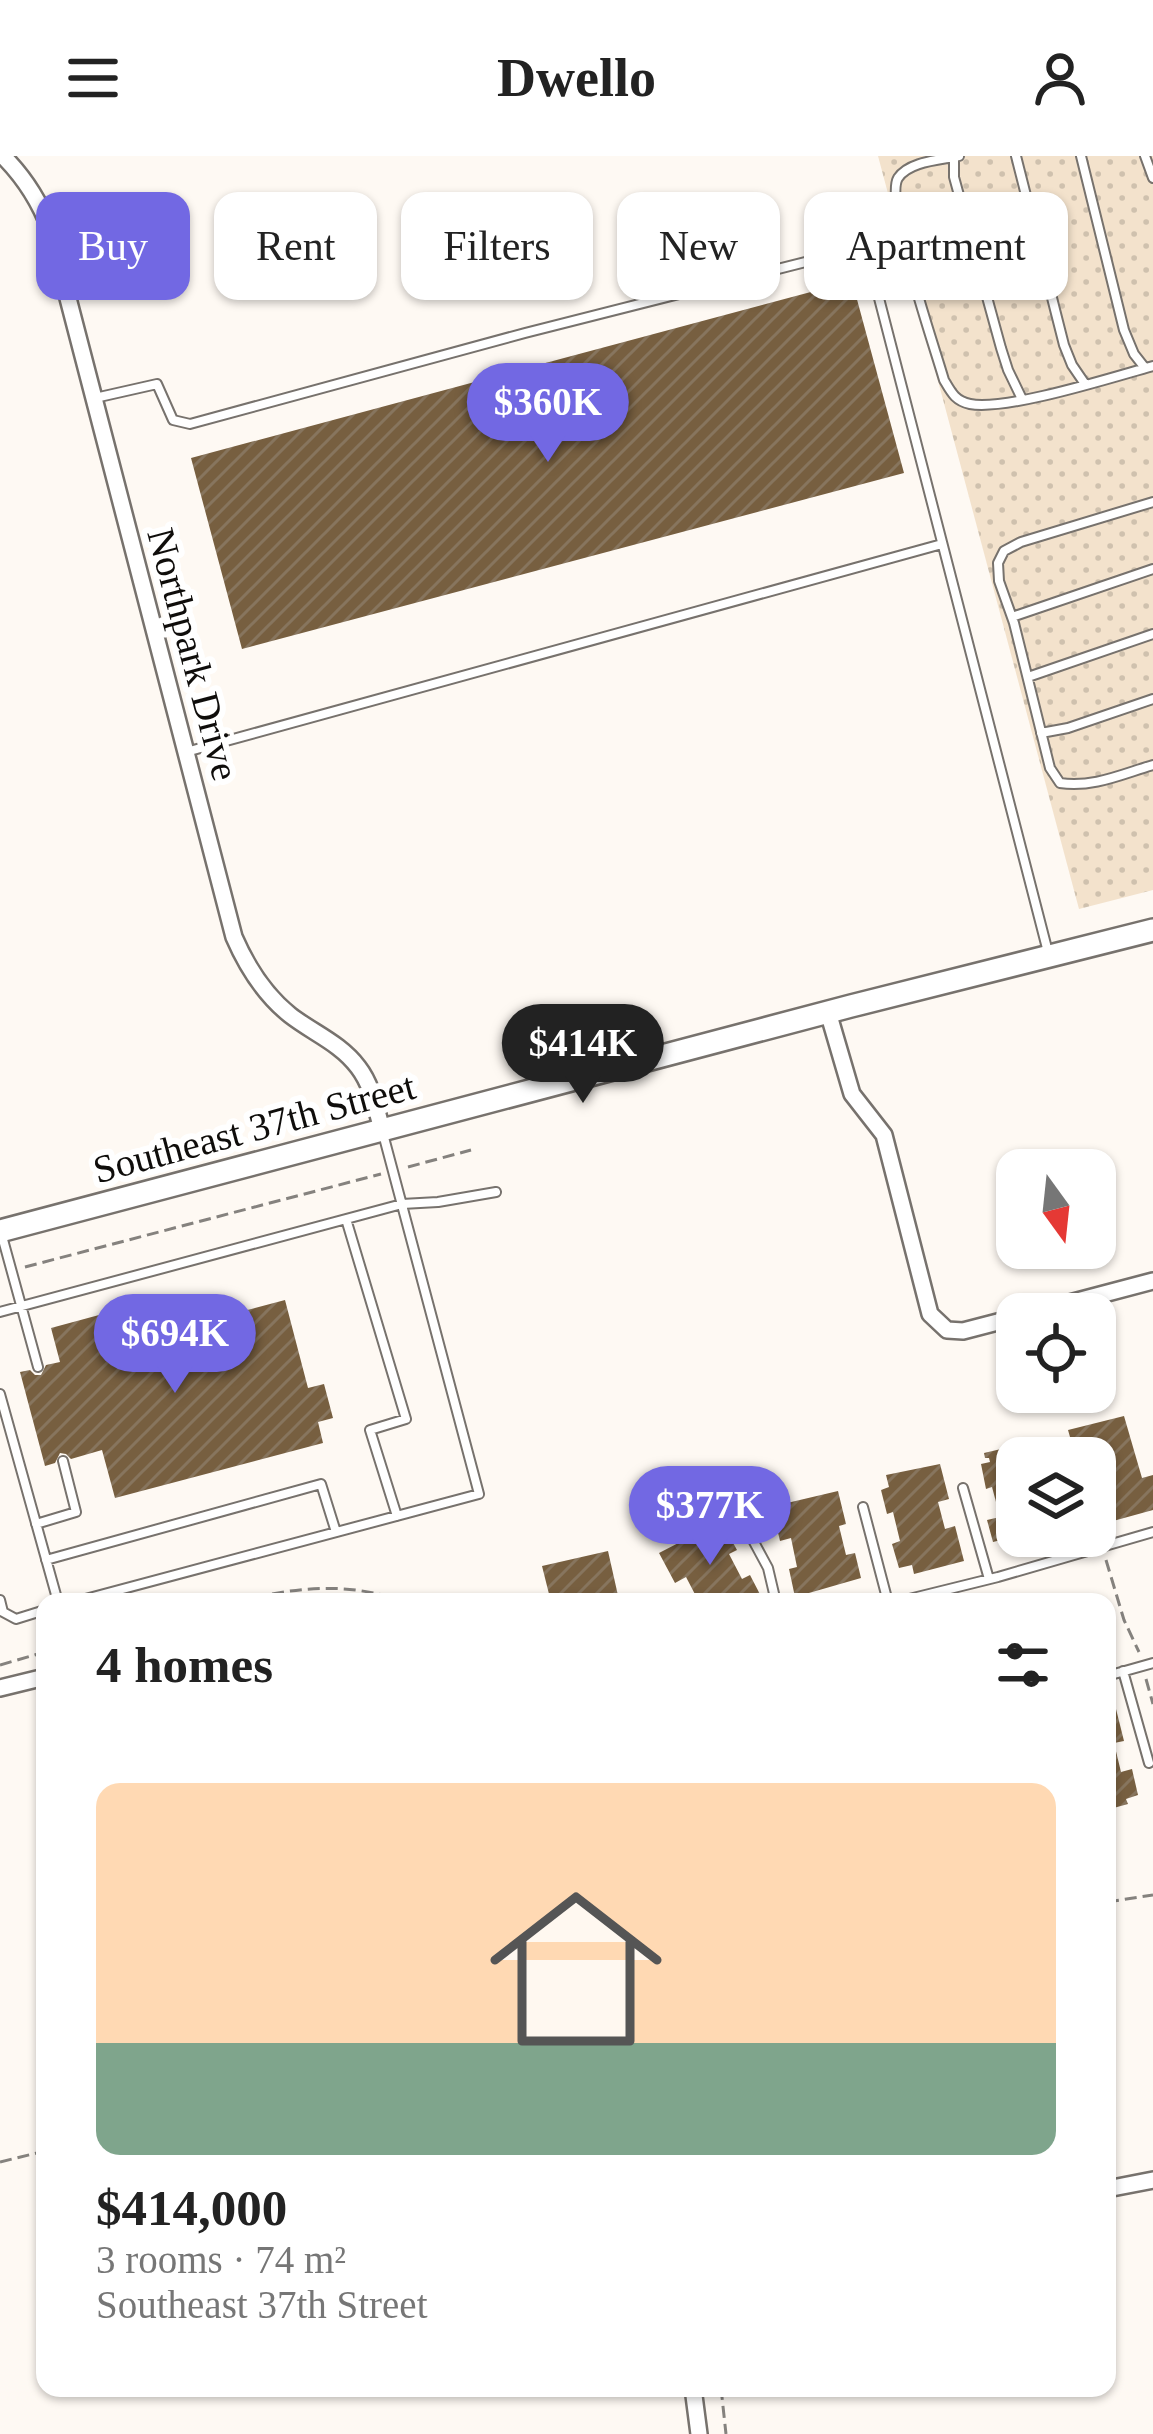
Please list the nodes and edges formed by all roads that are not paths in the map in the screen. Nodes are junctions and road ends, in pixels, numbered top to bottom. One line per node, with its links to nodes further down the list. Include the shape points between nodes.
1 (3, 156): 9 (street, Northpark Drive, via 42,206)
2 (1016, 156): 8 (lane, via 1064,345)
3 (1081, 156): 7 (lane, via 1124,329)
4 (1145, 156): 6 (lane)
5 (957, 157): 10 (lane, via 954,177); 10 (lane, via 899,177 903,241 954,398 971,405)
6 (1153, 178)
7 (1149, 367): 8 (lane)
8 (1085, 384): 10 (lane)
9 (93, 398): 12 (lane, via 157,385 173,420 190,424 841,253 862,257 872,275); 19 (street, Northpark Drive)
10 (1022, 399)
11 (1153, 502): 14 (lane, via 1004,551 999,581)
12 (942, 544): 19 (lane); 22 (lane)
13 (1153, 569): 14 (lane)
14 (1012, 616): 16 (lane)
15 (1153, 634): 16 (lane)
16 (1028, 677): 18 (lane)
17 (1153, 699): 18 (lane)
18 (1041, 733): 20 (lane, via 1060,782 1079,786)
19 (185, 752): 24 (street, Northpark Drive, via 246,965 286,1012 358,1067)
20 (1153, 764)
21 (1153, 930): 22 (street, Southeast 37th Street)
22 (1050, 958): 23 (street, Southeast 37th Street)
23 (828, 1012): 24 (street, Southeast 37th Street); 33 (street, via 852,1094 884,1136 930,1314 946,1330)
24 (382, 1130): 26 (lane); 28 (street, Southeast 37th Street)
25 (496, 1192): 26 (lane)
26 (402, 1204): 27 (lane); 39 (lane, via 479,1494)
27 (346, 1219): 31 (lane); 39 (lane, via 406,1419 370,1430)
28 (1, 1231): 31 (lane)
29 (1153, 1280): 30 (street)
30 (1105, 1293)
31 (21, 1306): 32 (lane); 34 (lane)
32 (0, 1312)
33 (996, 1322)
34 (38, 1367)
35 (0, 1394): 40 (lane)
36 (63, 1461): 40 (lane, via 76,1512)
37 (963, 1488): 47 (lane)
38 (863, 1508): 51 (lane)
39 (397, 1516): 41 (lane)
40 (36, 1524): 46 (lane)
41 (336, 1532): 46 (lane, via 321,1484); 49 (lane)
42 (1153, 1532): 44 (lane)
43 (754, 1542): 50 (lane)
44 (1116, 1542)
45 (1066, 1557): 47 (lane)
46 (46, 1560): 48 (lane)
47 (989, 1579): 52 (lane)
48 (55, 1593)
49 (108, 1593)
50 (774, 1593)
51 (890, 1593)
52 (931, 1593)
53 (0, 1600): 54 (lane, via 16,1619)
54 (36, 1613)
55 (1148, 1665): 56 (lane)
56 (1123, 1671): 57 (lane); 60 (lane)
57 (1116, 1673)
58 (36, 1678): 59 (street)
59 (0, 1688)
60 (1149, 1762)
61 (1153, 2180): 62 (street)
62 (1116, 2187)
63 (694, 2397): 64 (street)
64 (699, 2434)

